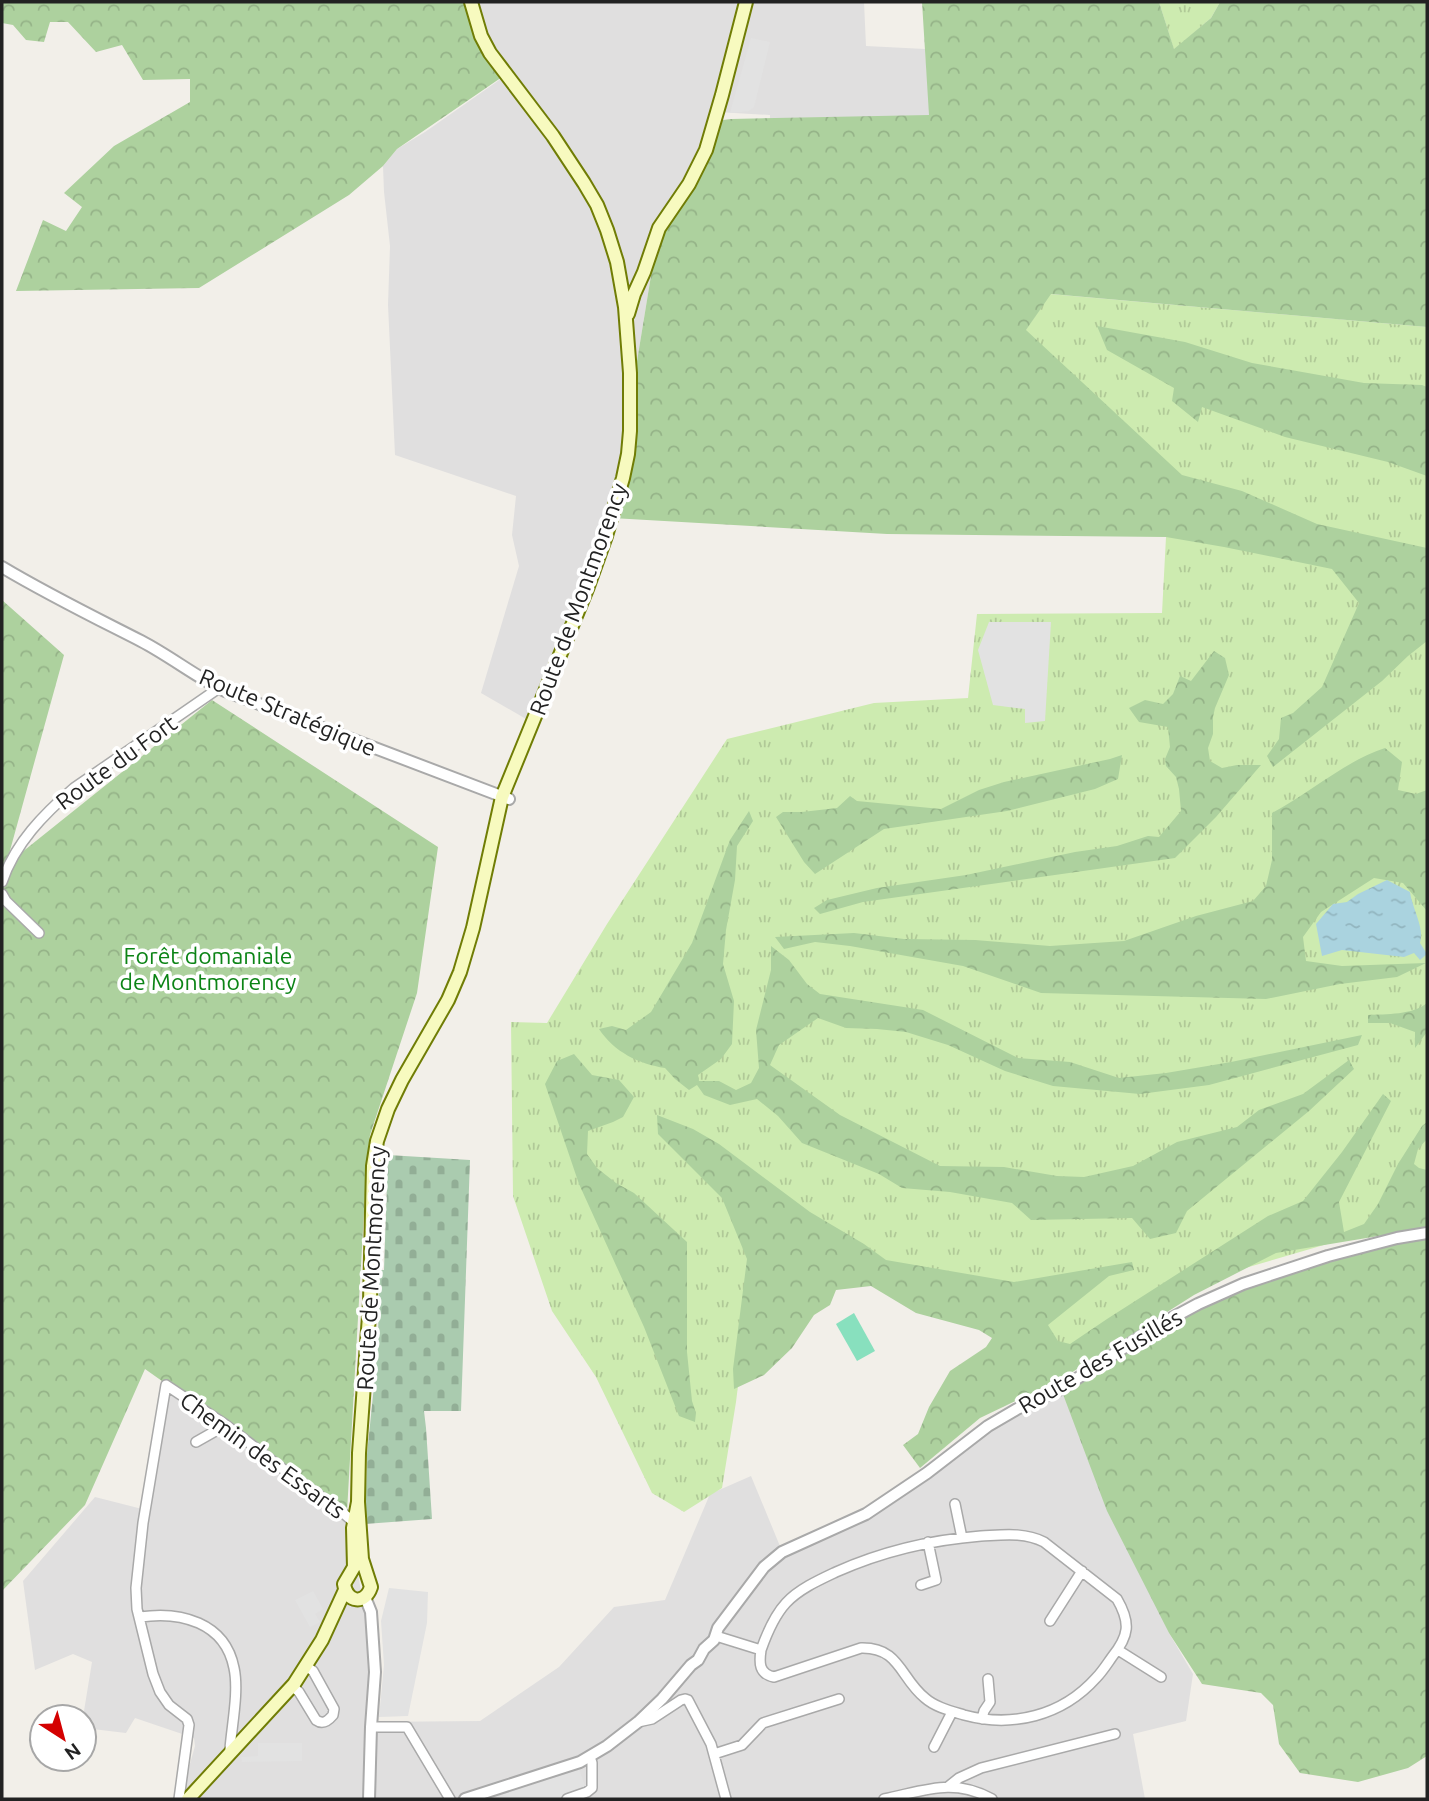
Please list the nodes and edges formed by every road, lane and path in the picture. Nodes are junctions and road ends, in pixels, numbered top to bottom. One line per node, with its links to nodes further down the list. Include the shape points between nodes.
1 (471, 2): 4 (main road, via 490,53 553,136 597,205)
2 (746, 2): 3 (main road, via 706,150)
3 (649, 252): 4 (main road, via 636,274); 5 (main road)
4 (621, 280): 5 (main road, via 629,289); 6 (main road)
5 (639, 283): 6 (main road, via 630,304)
6 (627, 331): 9 (main road, Route de Montmorency, via 630,431 624,478 587,589)
7 (2, 566): 8 (street, Route Stratégique)
8 (219, 688): 9 (street, Route Stratégique); 10 (street, Route du Fort, via 54,805 28,833)
9 (505, 798): 17 (main road, Route de Montmorency, via 452,992 397,1090 377,1141)
10 (2, 882)
11 (2, 894): 12 (street)
12 (39, 933)
13 (1427, 1233): 26 (street, Route des Fusillés, via 1328,1256 1243,1284 1136,1338 1061,1389 988,1426 866,1514 782,1552 764,1567)
14 (226, 1424): 15 (street); 17 (street, Chemin des Essarts); 24 (street, Chemin des Essarts, via 166,1385 138,1563)
15 (196, 1442)
16 (955, 1504): 18 (street)
17 (356, 1524): 21 (main road, Route de Montmorency); 23 (main road, Route de Montmorency)
18 (962, 1538): 19 (street); 20 (street, via 1034,1537)
19 (928, 1542): 22 (street, via 936,1580); 27 (street, via 856,1563 803,1589 778,1613)
20 (1082, 1571): 25 (street); 28 (street, via 1117,1599 1124,1611 1128,1621)
21 (367, 1576): 23 (main road, via 354,1573); 23 (main road, Route de Montmorency, via 370,1591)
22 (921, 1585)
23 (353, 1591): 29 (main road, via 338,1608); 37 (street, via 371,1612 375,1672)
24 (140, 1617): 40 (street, via 198,1621 228,1649 236,1688); 44 (street, via 160,1692 189,1725)
25 (1050, 1620)
26 (716, 1636): 27 (street); 36 (street, Route des Fusillés)
27 (761, 1650): 34 (street, via 761,1670 774,1677 861,1648 882,1650 928,1701)
28 (1118, 1650): 30 (street); 35 (street, via 1095,1679 1064,1704 1022,1719)
29 (306, 1666): 32 (main road); 32 (street, via 334,1709 333,1715 320,1723)
30 (1161, 1677)
31 (988, 1679): 35 (street, via 990,1702)
32 (292, 1686): 40 (main road)
33 (839, 1699): 41 (street, via 763,1723 741,1745)
34 (952, 1712): 35 (street); 39 (street)
35 (982, 1719)
36 (638, 1722): 41 (street, via 685,1699); 42 (street, Route des Fusillés)
37 (371, 1727): 46 (street); 47 (street, via 407,1727)
38 (1115, 1734): 43 (street, via 981,1768)
39 (934, 1747)
40 (233, 1751): 45 (main road)
41 (714, 1754): 50 (street)
42 (590, 1756): 48 (street, Route des Fusillés); 49 (street, via 592,1788)
43 (949, 1786): 51 (street); 52 (street)
44 (179, 1799)
45 (188, 1799)
46 (369, 1799)
47 (450, 1799)
48 (470, 1799)
49 (567, 1799)
50 (726, 1799)
51 (884, 1799)
52 (992, 1799)

